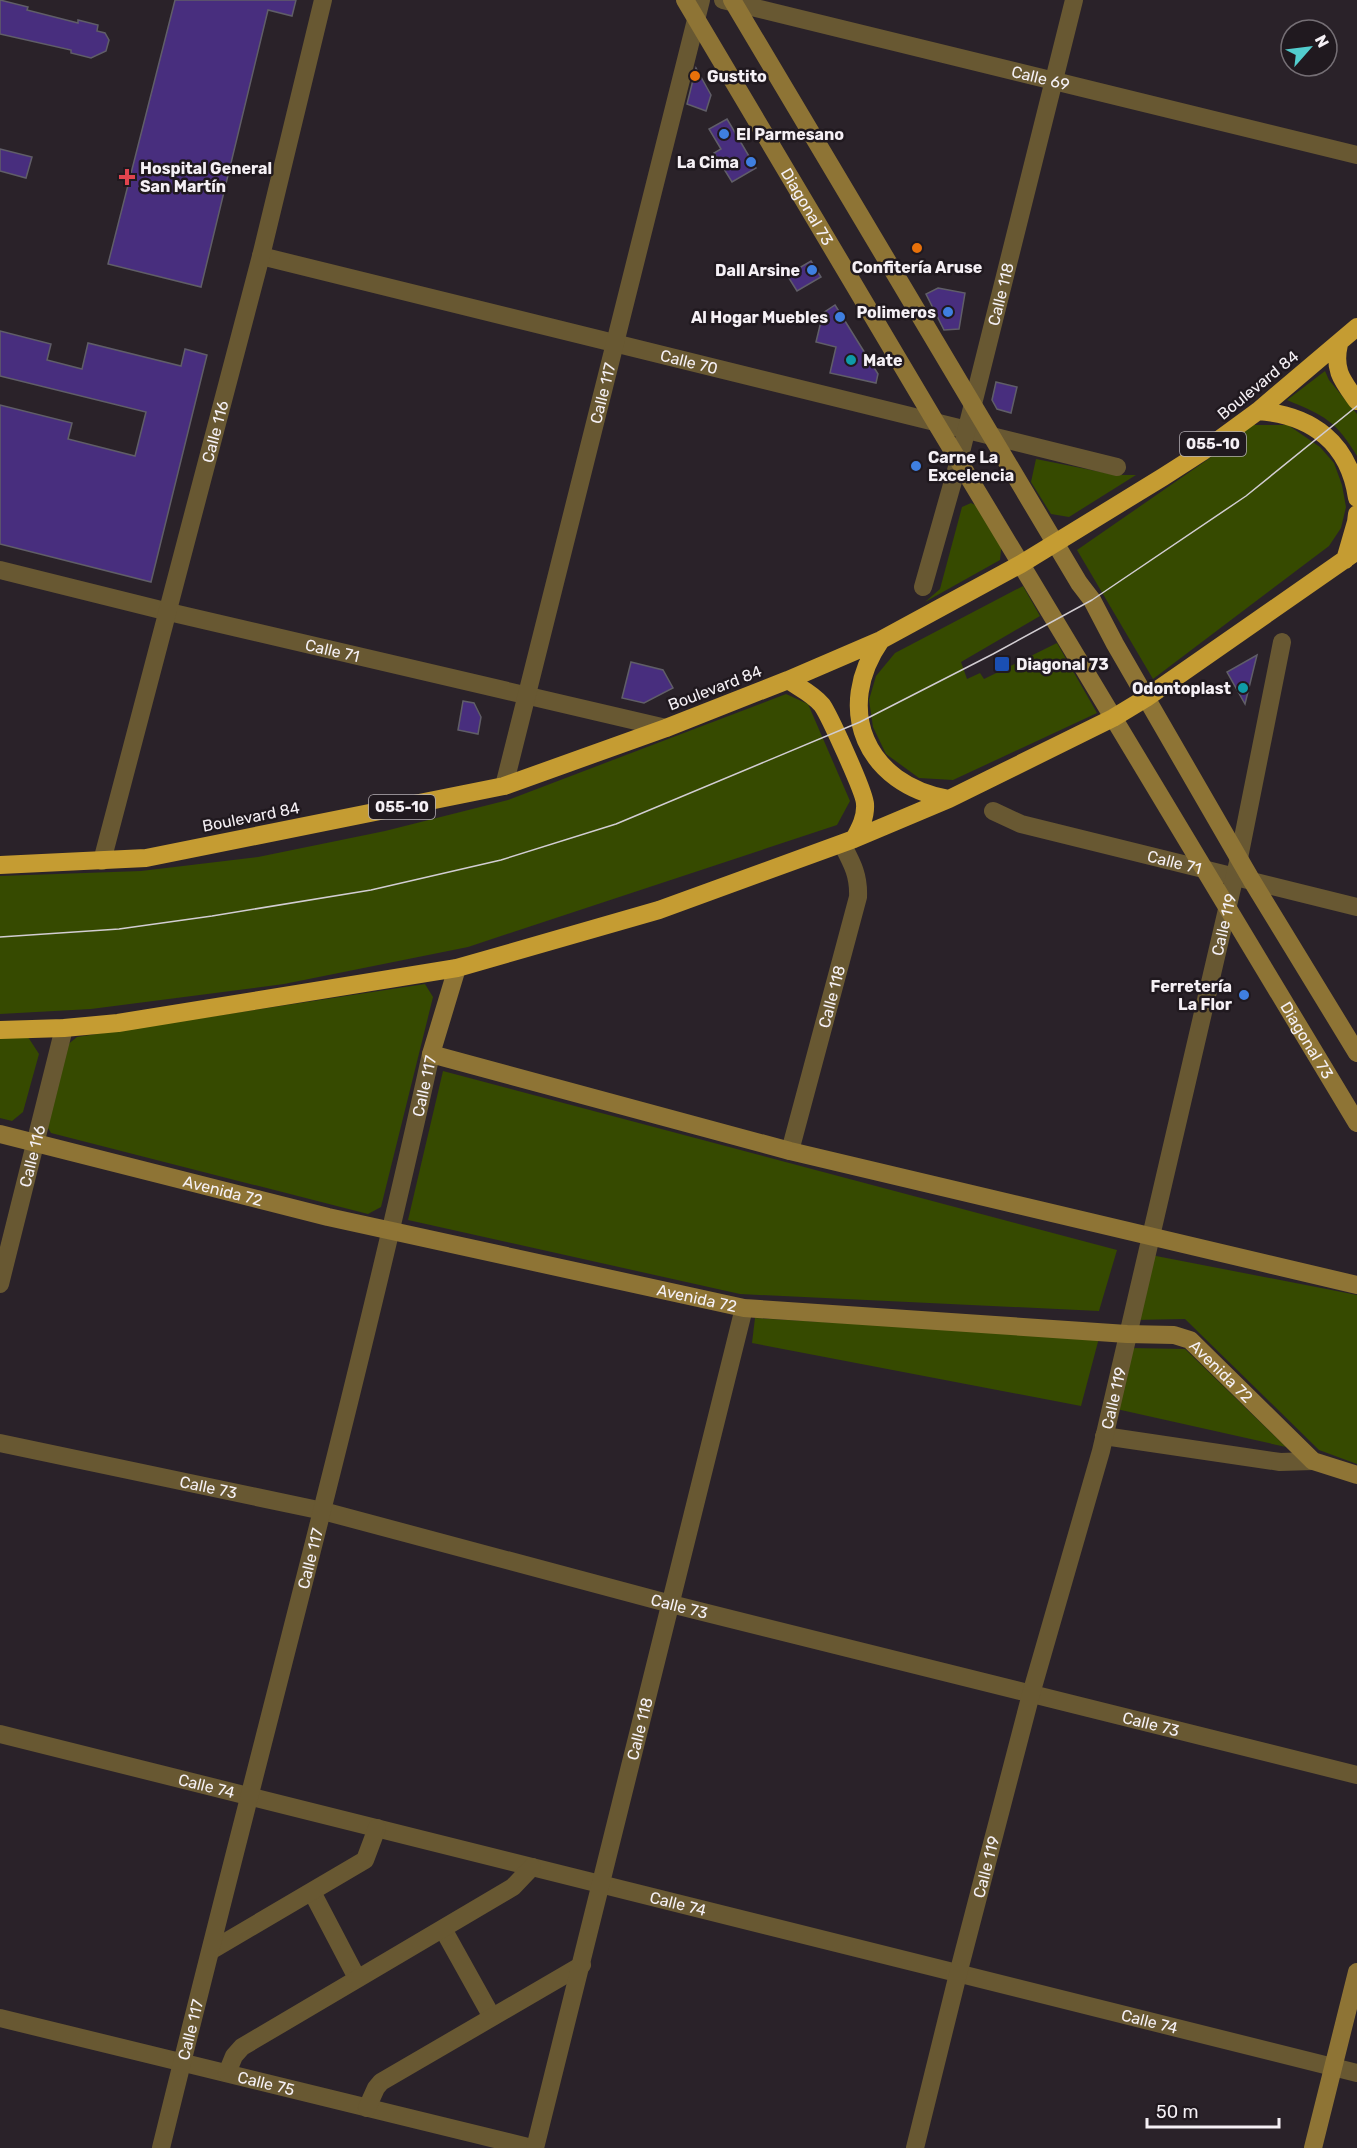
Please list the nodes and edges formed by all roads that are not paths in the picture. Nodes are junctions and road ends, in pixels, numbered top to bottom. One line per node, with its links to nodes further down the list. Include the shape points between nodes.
1 (323, 0): 9 (street, Calle 116)
2 (685, 0): 6 (street, Diagonal 73)
3 (701, 0): 6 (street, Calle 117)
4 (1074, 0): 7 (street, Calle 118)
5 (729, 1): 7 (street, Calle 69); 14 (street)
6 (696, 19): 11 (street, Calle 117); 16 (street, Diagonal 73)
7 (1054, 81): 8 (street, Calle 69); 14 (street, Calle 118)
8 (1357, 155)
9 (261, 256): 11 (street, Calle 70); 28 (street, Calle 116)
10 (1357, 327): 12 (highway, Boulevard 84 / 055-10)
11 (615, 344): 16 (street, Calle 70); 32 (street, Calle 117)
12 (1339, 344): 13 (highway, via 1339,374); 15 (highway, Boulevard 84 / 055-10)
13 (1357, 400)
14 (972, 406): 17 (street, Calle 118); 18 (street)
15 (1258, 411): 21 (highway, via 1301,420 1323,433 1343,456); 23 (highway, Boulevard 84 / 055-10, via 1202,452)
16 (936, 423): 17 (street, Calle 70); 19 (street, Diagonal 73)
17 (966, 430): 18 (street, Calle 70); 19 (street, Calle 118)
18 (991, 436): 20 (street, Calle 70); 23 (street)
19 (959, 460): 25 (street, Diagonal 73); 27 (street, Calle 118)
20 (1117, 468)
21 (1357, 498)
22 (1357, 514): 24 (highway)
23 (1056, 543): 25 (highway, Boulevard 84 / 055-10); 33 (street)
24 (1351, 555): 33 (highway)
25 (1021, 564): 29 (highway, Boulevard 84 / 055-10); 34 (street, Diagonal 73)
26 (0, 570): 28 (street, Calle 71)
27 (922, 586)
28 (169, 612): 32 (street, Calle 71); 41 (street, Calle 116)
29 (881, 640): 31 (highway, Boulevard 84 / 055-10); 37 (highway, via 870,655 859,690 860,722 867,743 879,762 909,788)
30 (1282, 642): 40 (street, Calle 119)
31 (788, 680): 35 (highway, Boulevard 84 / 055-10); 39 (highway, via 823,706 866,803 864,821)
32 (526, 696): 35 (street, Calle 71); 36 (street, Calle 117)
33 (1146, 698): 34 (highway); 40 (street)
34 (1113, 718): 37 (highway); 43 (street, Diagonal 73)
35 (666, 728): 36 (highway, Boulevard 84 / 055-10)
36 (504, 786): 41 (highway, Boulevard 84 / 055-10, via 153,857)
37 (948, 799): 39 (highway)
38 (993, 811): 43 (street, Calle 71, via 1021,824)
39 (848, 841): 48 (highway, via 659,910); 56 (street, Calle 118, via 858,897)
40 (1239, 858): 44 (street, Calle 119); 45 (street)
41 (102, 861): 42 (highway, Boulevard 84 / 055-10)
42 (0, 865)
43 (1204, 869): 44 (street, Calle 71); 47 (street, Diagonal 73)
44 (1234, 877): 45 (street, Calle 71); 47 (street, Calle 119)
45 (1252, 882): 46 (street, Calle 71); 51 (street)
46 (1357, 907)
47 (1227, 908): 53 (street, Diagonal 73); 58 (street, Calle 119)
48 (457, 968): 49 (highway, via 118,1023); 52 (street, Calle 117)
49 (64, 1028): 50 (highway); 55 (street, Calle 116)
50 (0, 1030)
51 (1357, 1053)
52 (431, 1054): 56 (street); 57 (street, Calle 117)
53 (1357, 1123)
54 (0, 1134): 55 (street, Avenida 72)
55 (34, 1143): 57 (street, Avenida 72); 59 (street, Calle 116)
56 (790, 1151): 58 (street)
57 (392, 1232): 61 (street, Avenida 72); 67 (street, Calle 117)
58 (1150, 1238): 60 (street); 62 (street, Calle 119)
59 (0, 1284)
60 (1357, 1286)
61 (744, 1308): 62 (street, Avenida 72); 68 (street, Calle 118)
62 (1127, 1334): 63 (street, Calle 119); 65 (street, Avenida 72, via 1174,1335 1190,1340)
63 (1104, 1436): 65 (street, via 1280,1462); 69 (street, Calle 119)
64 (0, 1443): 67 (street, Calle 73)
65 (1313, 1461): 66 (street, Avenida 72)
66 (1357, 1475)
67 (323, 1511): 68 (street, Calle 73); 72 (street, Calle 117)
68 (672, 1604): 69 (street, Calle 73); 75 (street, Calle 118)
69 (1031, 1694): 71 (street, Calle 73); 81 (street, Calle 119)
70 (0, 1734): 72 (street, Calle 74)
71 (1357, 1775)
72 (249, 1797): 73 (street, Calle 74); 78 (street, Calle 117)
73 (377, 1828): 74 (street, Calle 74); 76 (street, via 365,1860)
74 (532, 1867): 75 (street, Calle 74); 77 (street, via 513,1887)
75 (602, 1884): 79 (street, Calle 118); 81 (street, Calle 74)
76 (312, 1892): 78 (street); 82 (street)
77 (442, 1929): 82 (street); 83 (street)
78 (212, 1950): 85 (street, Calle 117)
79 (582, 1965): 83 (street); 91 (street, Calle 118)
80 (1357, 1972): 86 (street)
81 (958, 1974): 86 (street, Calle 74); 92 (street, Calle 119)
82 (357, 1978): 87 (street, via 242,2047)
83 (492, 2017): 89 (street, via 381,2082)
84 (0, 2018): 85 (street, Calle 75)
85 (182, 2062): 87 (street, Calle 75); 90 (street, Calle 117)
86 (1333, 2067): 88 (street, Calle 74); 93 (street)
87 (227, 2073): 89 (street, Calle 75)
88 (1357, 2073)
89 (367, 2108): 91 (street, Calle 75)
90 (161, 2148)
91 (534, 2148)
92 (915, 2148)
93 (1312, 2148)

